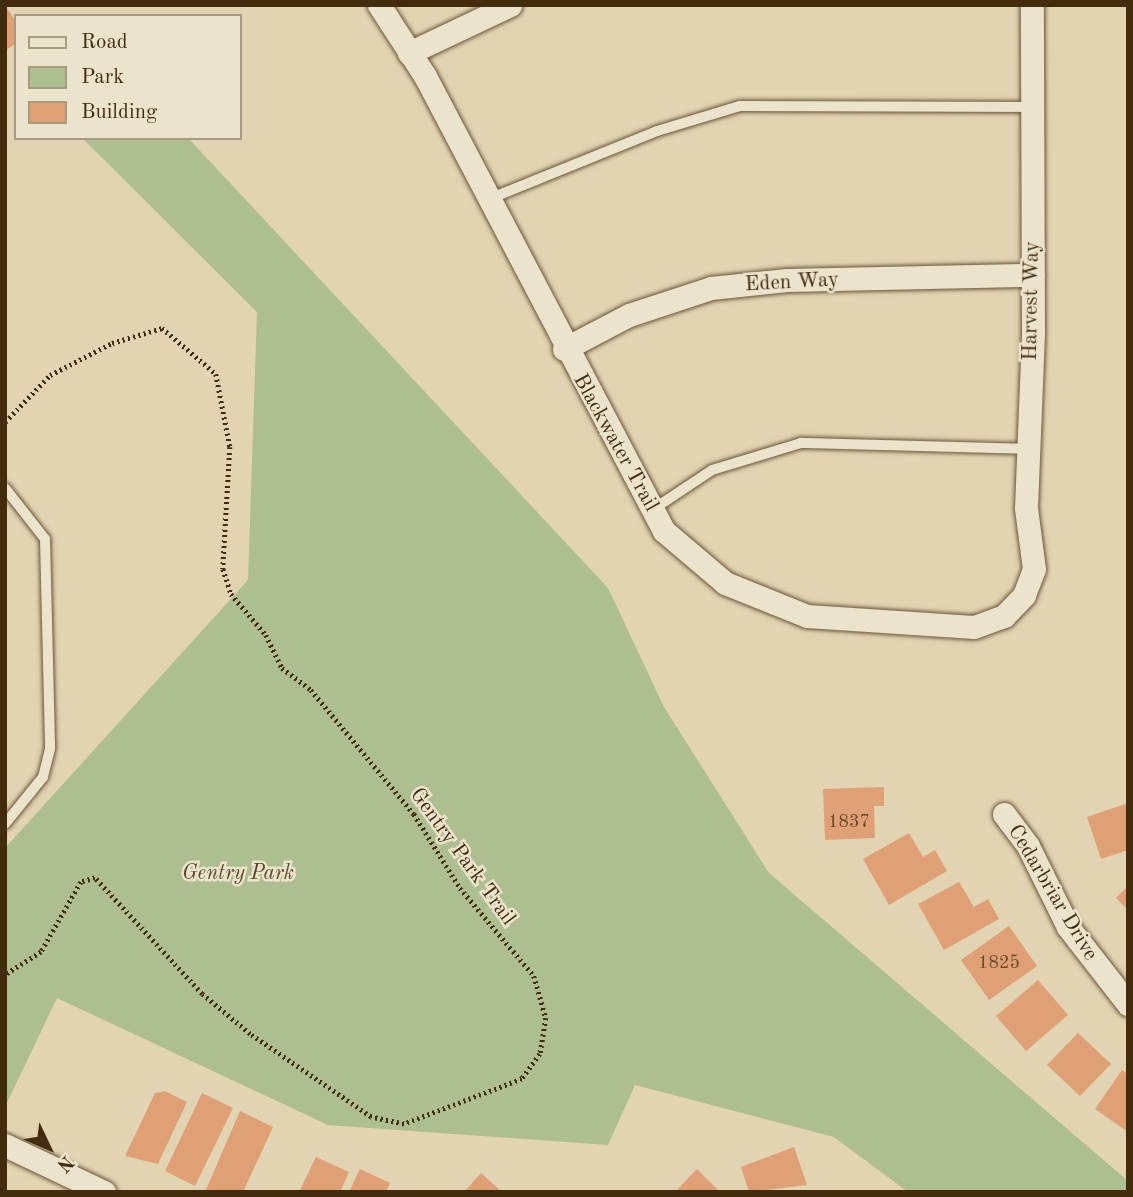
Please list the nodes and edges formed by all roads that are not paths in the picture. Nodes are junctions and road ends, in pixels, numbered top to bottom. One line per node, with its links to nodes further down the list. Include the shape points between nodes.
1 (379, 5): 4 (street, Blackwater Trail)
2 (510, 5): 4 (street)
3 (1032, 5): 5 (street, Harvest Way)
4 (410, 53): 6 (street, Blackwater Trail)
5 (1033, 107): 6 (lane, via 740,106 657,131); 7 (street, Harvest Way)
6 (488, 200): 8 (street, Blackwater Trail)
7 (1033, 275): 8 (street, Eden Way, via 787,280 711,288 629,315); 9 (street, Harvest Way)
8 (564, 349): 11 (street, Blackwater Trail)
9 (1028, 449): 11 (lane, via 801,443 712,470); 12 (street, Harvest Way, via 1026,508 1034,569)
10 (5, 488): 14 (lane, via 45,539 50,597 50,749 43,776)
11 (652, 510): 12 (street, Blackwater Trail, via 664,531 725,583 807,616 974,626 1004,616)
12 (1024, 595)
13 (1004, 814): 15 (street, Cedarbriar Drive, via 1028,846 1068,927)
14 (6, 822)
15 (1128, 1003)
16 (5, 1145): 17 (street)
17 (104, 1192)

